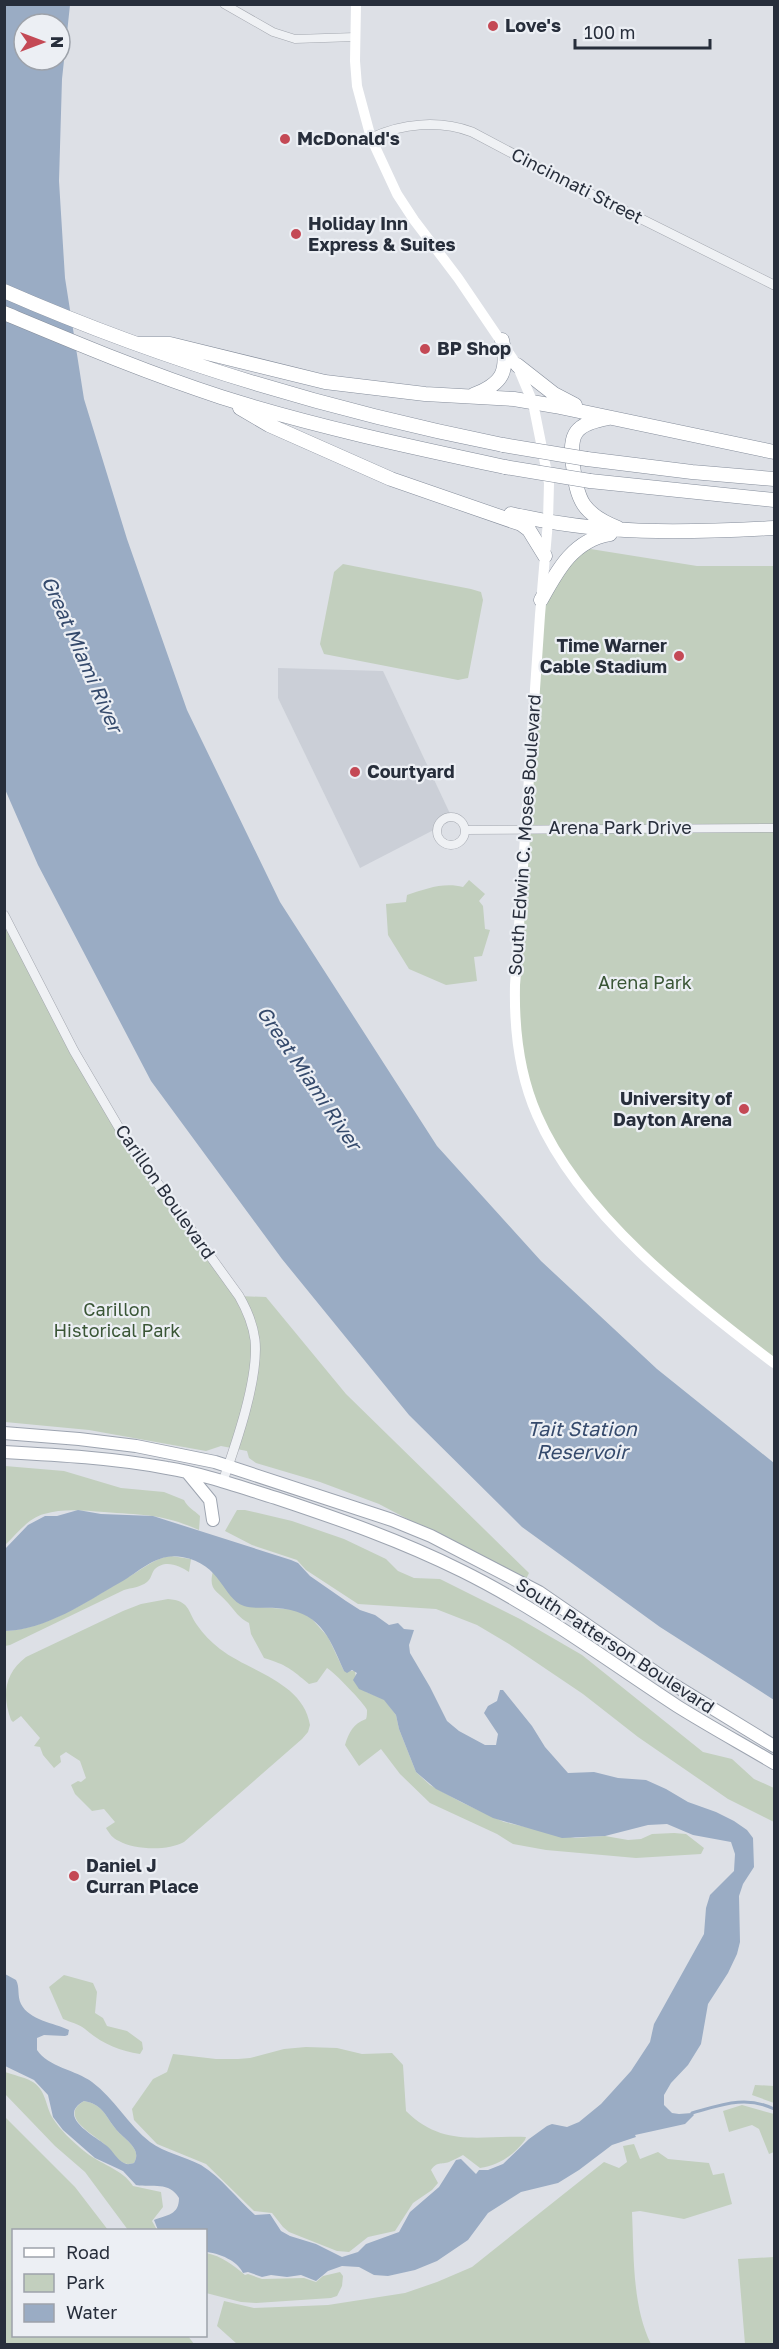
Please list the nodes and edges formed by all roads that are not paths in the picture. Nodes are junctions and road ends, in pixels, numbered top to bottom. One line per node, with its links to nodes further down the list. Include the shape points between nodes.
1 (224, 4): 3 (street, via 273,32 293,38)
2 (356, 4): 3 (main road, South Edwin C. Moses Boulevard)
3 (355, 38): 4 (main road, South Edwin C. Moses Boulevard, via 357,86)
4 (371, 138): 5 (street, Cincinnati Street, via 395,129 435,124 472,132); 8 (main road, South Edwin C. Moses Boulevard, via 397,194)
5 (774, 285)
6 (4, 291): 9 (highway, via 139,344)
7 (4, 313): 12 (highway, via 134,367)
8 (502, 339): 10 (main road, South Edwin C. Moses Boulevard); 11 (highway, via 504,361 500,379)
9 (171, 350): 11 (highway, via 326,382); 17 (highway, bridge, via 234,378 503,445 587,459)
10 (517, 365): 13 (main road, South Edwin C. Moses Boulevard); 14 (highway, via 554,394)
11 (467, 397): 13 (highway)
12 (222, 398): 18 (highway, bridge, via 396,444 505,467 590,481); 19 (highway, via 269,425 391,479)
13 (533, 403): 14 (highway); 20 (main road, South Edwin C. Moses Boulevard, via 549,483)
14 (593, 413): 15 (highway)
15 (614, 418): 16 (highway); 22 (highway, via 582,426 570,446 580,500 592,514)
16 (774, 452)
17 (774, 479)
18 (774, 500)
19 (483, 509): 20 (highway); 23 (highway, via 529,530)
20 (548, 521): 22 (highway); 23 (main road, South Edwin C. Moses Boulevard)
21 (774, 528): 22 (highway)
22 (626, 531): 24 (highway, via 603,535 578,547 558,570)
23 (545, 556): 24 (main road, South Edwin C. Moses Boulevard)
24 (541, 600): 25 (main road, South Edwin C. Moses Boulevard)
25 (526, 828): 26 (street, Arena Park Drive); 27 (street, Arena Park Drive); 29 (main road, South Edwin C. Moses Boulevard, via 514,1011 521,1062 537,1114 562,1162 605,1216 676,1284)
26 (774, 828)
27 (465, 830)
28 (4, 915): 32 (street, Carillon Boulevard, via 64,1032 125,1138 247,1311 255,1337 254,1366)
29 (774, 1364)
30 (4, 1433): 32 (main road, South Patterson Boulevard, via 136,1446)
31 (4, 1452): 33 (main road, South Patterson Boulevard, via 83,1457)
32 (228, 1467): 34 (street, Carillon Boulevard); 36 (main road, South Patterson Boulevard, via 392,1520 470,1556 539,1593 670,1683)
33 (187, 1472): 34 (main road, South Patterson Boulevard); 35 (main road, via 210,1500)
34 (223, 1481): 37 (main road, South Patterson Boulevard, via 357,1526 463,1571 556,1623 723,1735)
35 (213, 1520)
36 (774, 1746)
37 (774, 1763)

